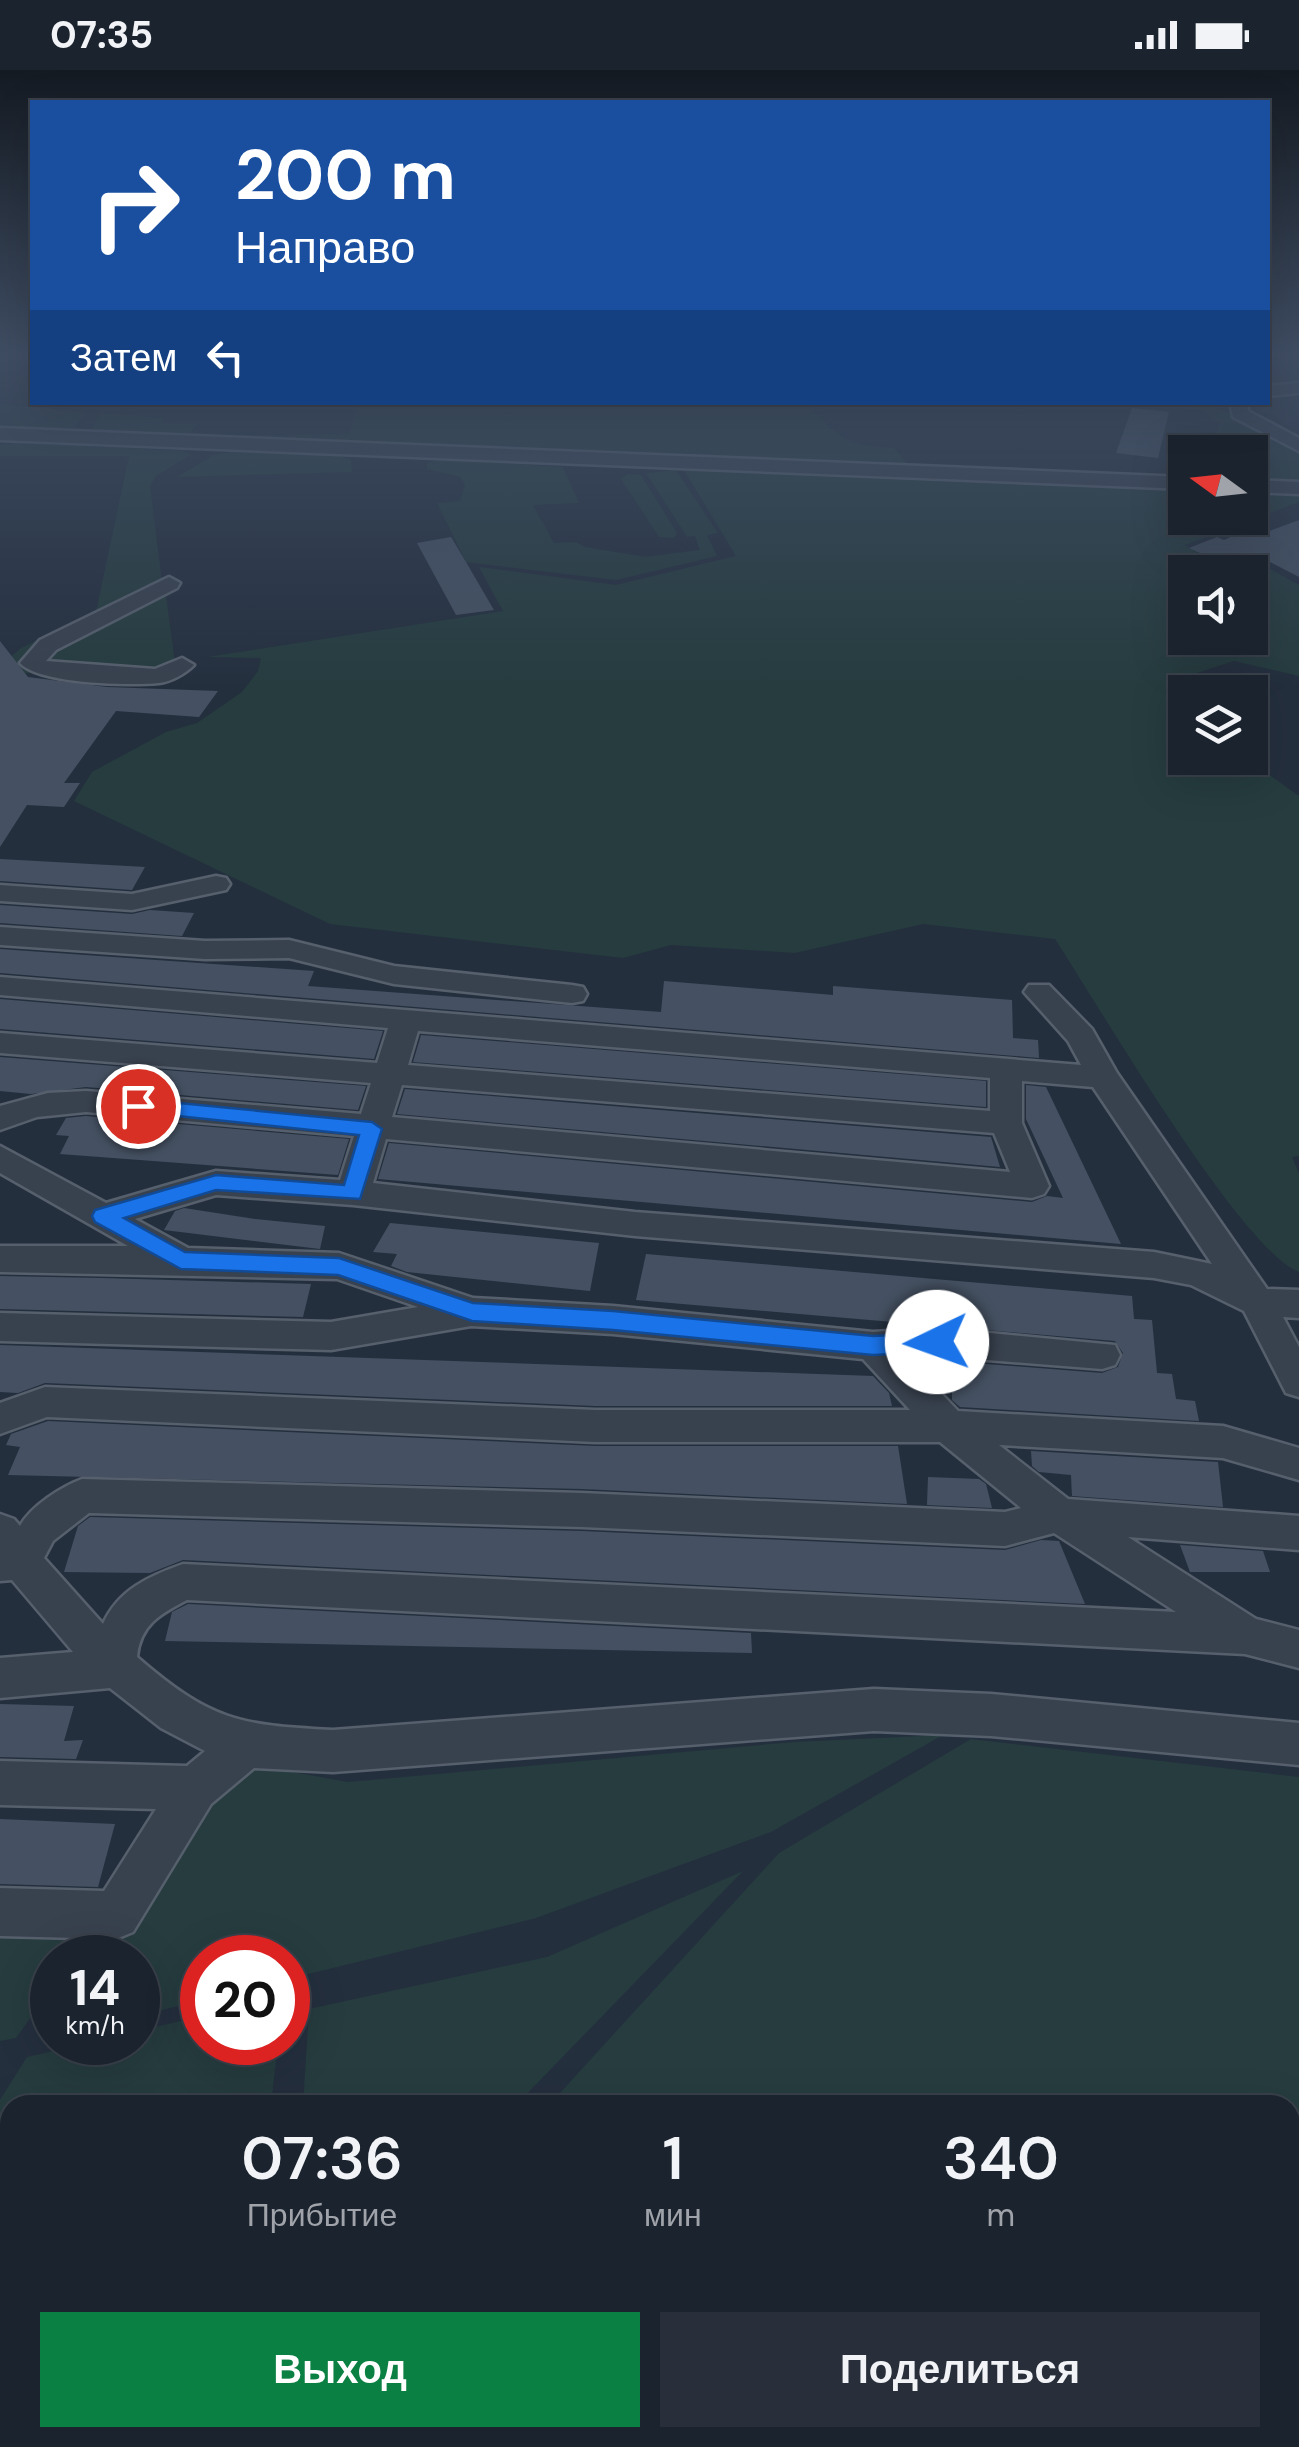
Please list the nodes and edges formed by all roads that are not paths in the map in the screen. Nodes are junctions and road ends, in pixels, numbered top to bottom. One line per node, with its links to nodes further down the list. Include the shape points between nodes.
1 (757, 466): 2 (street)
2 (1168, 483)
3 (1268, 487): 4 (street)
4 (1299, 488)
5 (169, 582): 6 (street, via 48,645 32,663 46,671 159,676)
6 (182, 665)
7 (216, 884): 8 (street, via 132,902)
8 (0, 893)
9 (0, 936): 12 (street, via 205,950 289,948 394,975)
10 (0, 986): 13 (street)
11 (1039, 992): 17 (street, via 1081,1036)
12 (572, 994)
13 (406, 1020): 15 (street); 16 (street)
14 (0, 1043): 16 (street)
15 (1006, 1068): 17 (street); 19 (street)
16 (390, 1074): 19 (street); 20 (street)
17 (1103, 1077): 26 (street)
18 (0, 1119): 20 (street, via 60,1100)
19 (1006, 1124): 20 (street, via 1032,1186)
20 (372, 1129): 22 (street)
21 (8, 1168): 23 (street)
22 (353, 1193): 23 (street, via 216,1183); 26 (street, via 635,1224 1154,1265 1198,1273)
23 (103, 1216): 25 (street)
24 (0, 1259): 25 (street)
25 (181, 1260): 28 (street, via 339,1266)
26 (1257, 1302): 27 (street); 32 (street)
27 (1299, 1304)
28 (472, 1312): 29 (street, via 330,1336); 30 (street)
29 (0, 1327)
30 (873, 1346): 31 (street, via 937,1342); 34 (street)
31 (1102, 1355)
32 (1299, 1382)
33 (0, 1419): 34 (street, via 46,1402 594,1426)
34 (948, 1426): 35 (street, via 1222,1442); 36 (street)
35 (1299, 1464)
36 (1059, 1515): 37 (street); 38 (street, via 1005,1530 82,1496); 39 (street)
37 (1299, 1533)
38 (7, 1552): 41 (street)
39 (1246, 1635): 40 (street); 41 (street, via 183,1582 144,1601 116,1632)
40 (1299, 1649)
41 (115, 1668): 42 (street); 44 (street, via 187,1719)
42 (0, 1678)
43 (1299, 1744): 44 (street, via 991,1714 874,1710 332,1751)
44 (246, 1745): 46 (street)
45 (0, 1783): 46 (street)
46 (196, 1788): 47 (street, via 116,1914)
47 (0, 1912)

